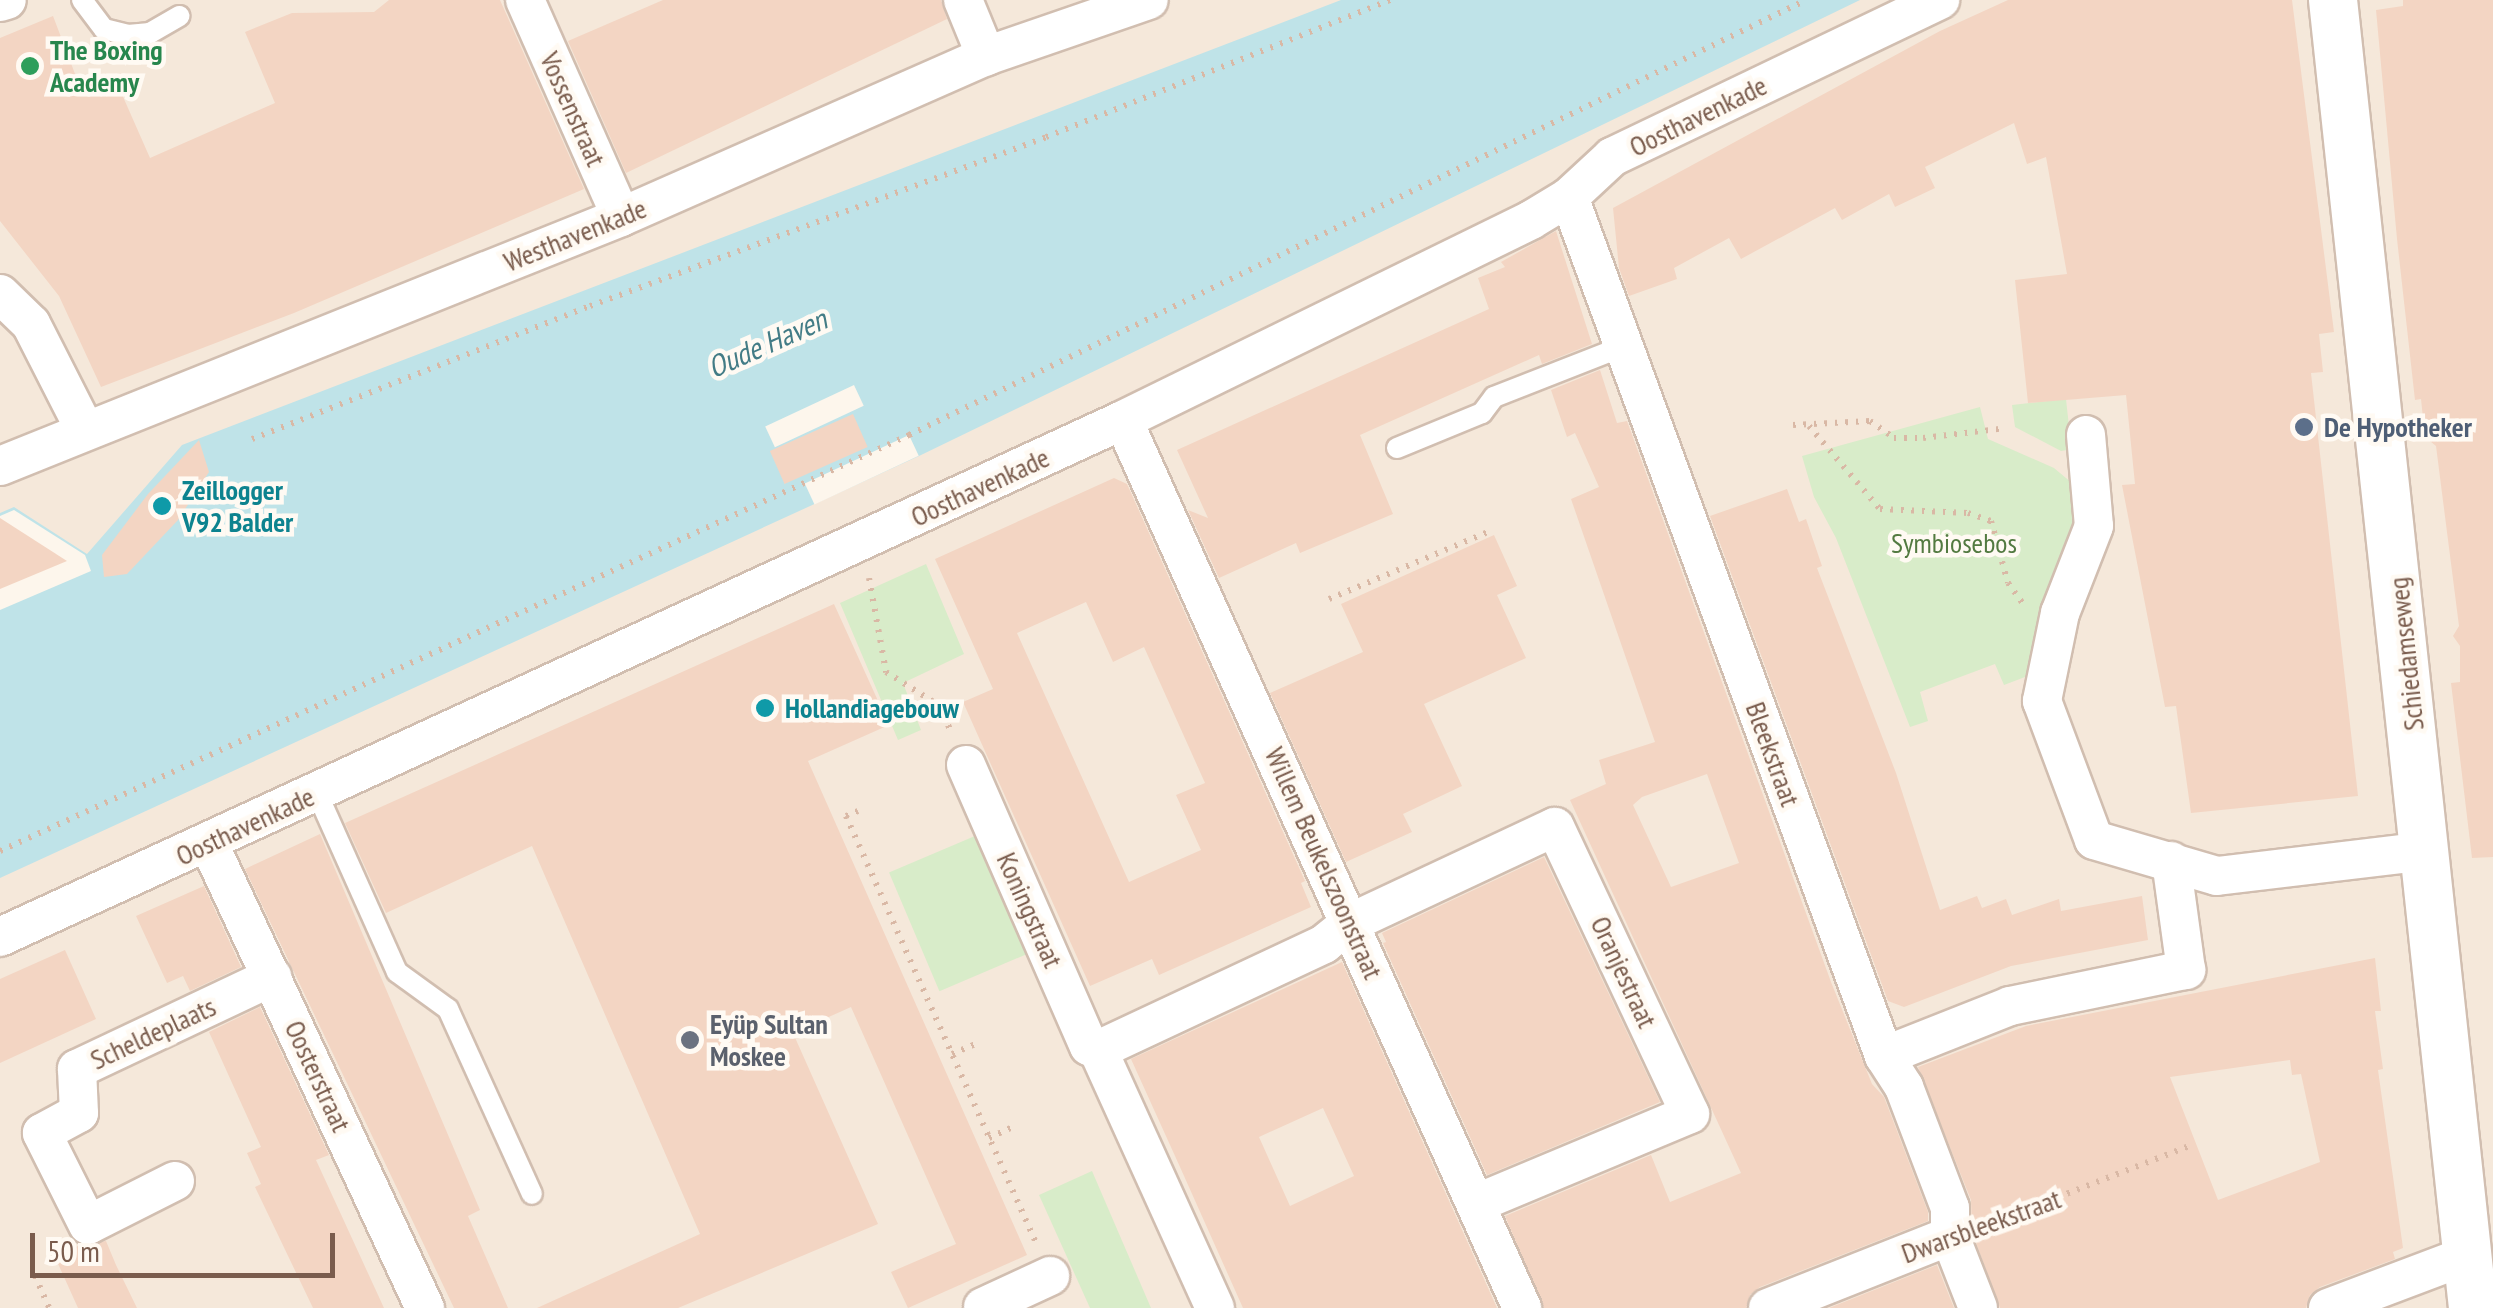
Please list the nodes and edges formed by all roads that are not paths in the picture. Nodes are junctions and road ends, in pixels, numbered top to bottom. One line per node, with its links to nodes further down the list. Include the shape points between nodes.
1 (82, 0): 7 (lane, via 104,28 128,35)
2 (525, 0): 10 (street, Vossenstraat)
3 (963, 0): 8 (street)
4 (1149, 0): 8 (street, Westhavenkade)
5 (1940, 0): 9 (street, Oosthavenkade, via 1612,157)
6 (2334, 0): 21 (street, Schiedamseweg)
7 (179, 16)
8 (986, 56): 10 (street, Westhavenkade)
9 (1569, 197): 12 (street, Bleekstraat); 13 (street, Oosthavenkade)
10 (620, 218): 14 (street, Westhavenkade)
11 (0, 294): 14 (street, via 31,324)
12 (1624, 346): 16 (lane, via 1494,397 1482,413); 27 (street, Bleekstraat)
13 (1123, 420): 19 (street, Oosthavenkade); 23 (street, Willem Beukelszoonstraat)
14 (85, 430): 17 (street, Westhavenkade)
15 (2086, 435): 22 (street, via 2094,526 2056,631 2042,701 2094,840)
16 (1397, 448)
17 (0, 466)
18 (966, 764): 26 (street, Koningstraat, via 1088,1046)
19 (317, 793): 20 (street, Oosthavenkade); 29 (lane, via 397,972 448,1009)
20 (209, 844): 24 (street, Oosthavenkade); 25 (street, Oosterstraat)
21 (2426, 851): 22 (street, via 2217,876); 32 (street, Schiedamseweg)
22 (2171, 861): 27 (street, via 2186,970 2010,1006)
23 (1350, 923): 26 (street, via 1324,944); 30 (street, Willem Beukelszoonstraat); 30 (street, Oranjestraat, via 1555,827 1690,1114)
24 (0, 937)
25 (272, 977): 28 (street, Scheldeplaats, via 77,1069 80,1113 42,1133 88,1224); 34 (street, Oosterstraat)
26 (1098, 1050): 36 (street, Koningstraat)
27 (1884, 1056): 31 (street, Bleekstraat, via 1904,1087 1950,1208)
28 (175, 1181)
29 (532, 1194)
30 (1477, 1203): 37 (street, Willem Beukelszoonstraat)
31 (1950, 1236): 38 (street, Dwarsbleekstraat); 39 (street, Bleekstraat)
32 (2468, 1255): 40 (street); 41 (street, Schiedamseweg)
33 (1050, 1276): 35 (street)
34 (425, 1308)
35 (982, 1308)
36 (1215, 1308)
37 (1522, 1308)
38 (1768, 1308)
39 (1978, 1308)
40 (2328, 1308)
41 (2474, 1308)

